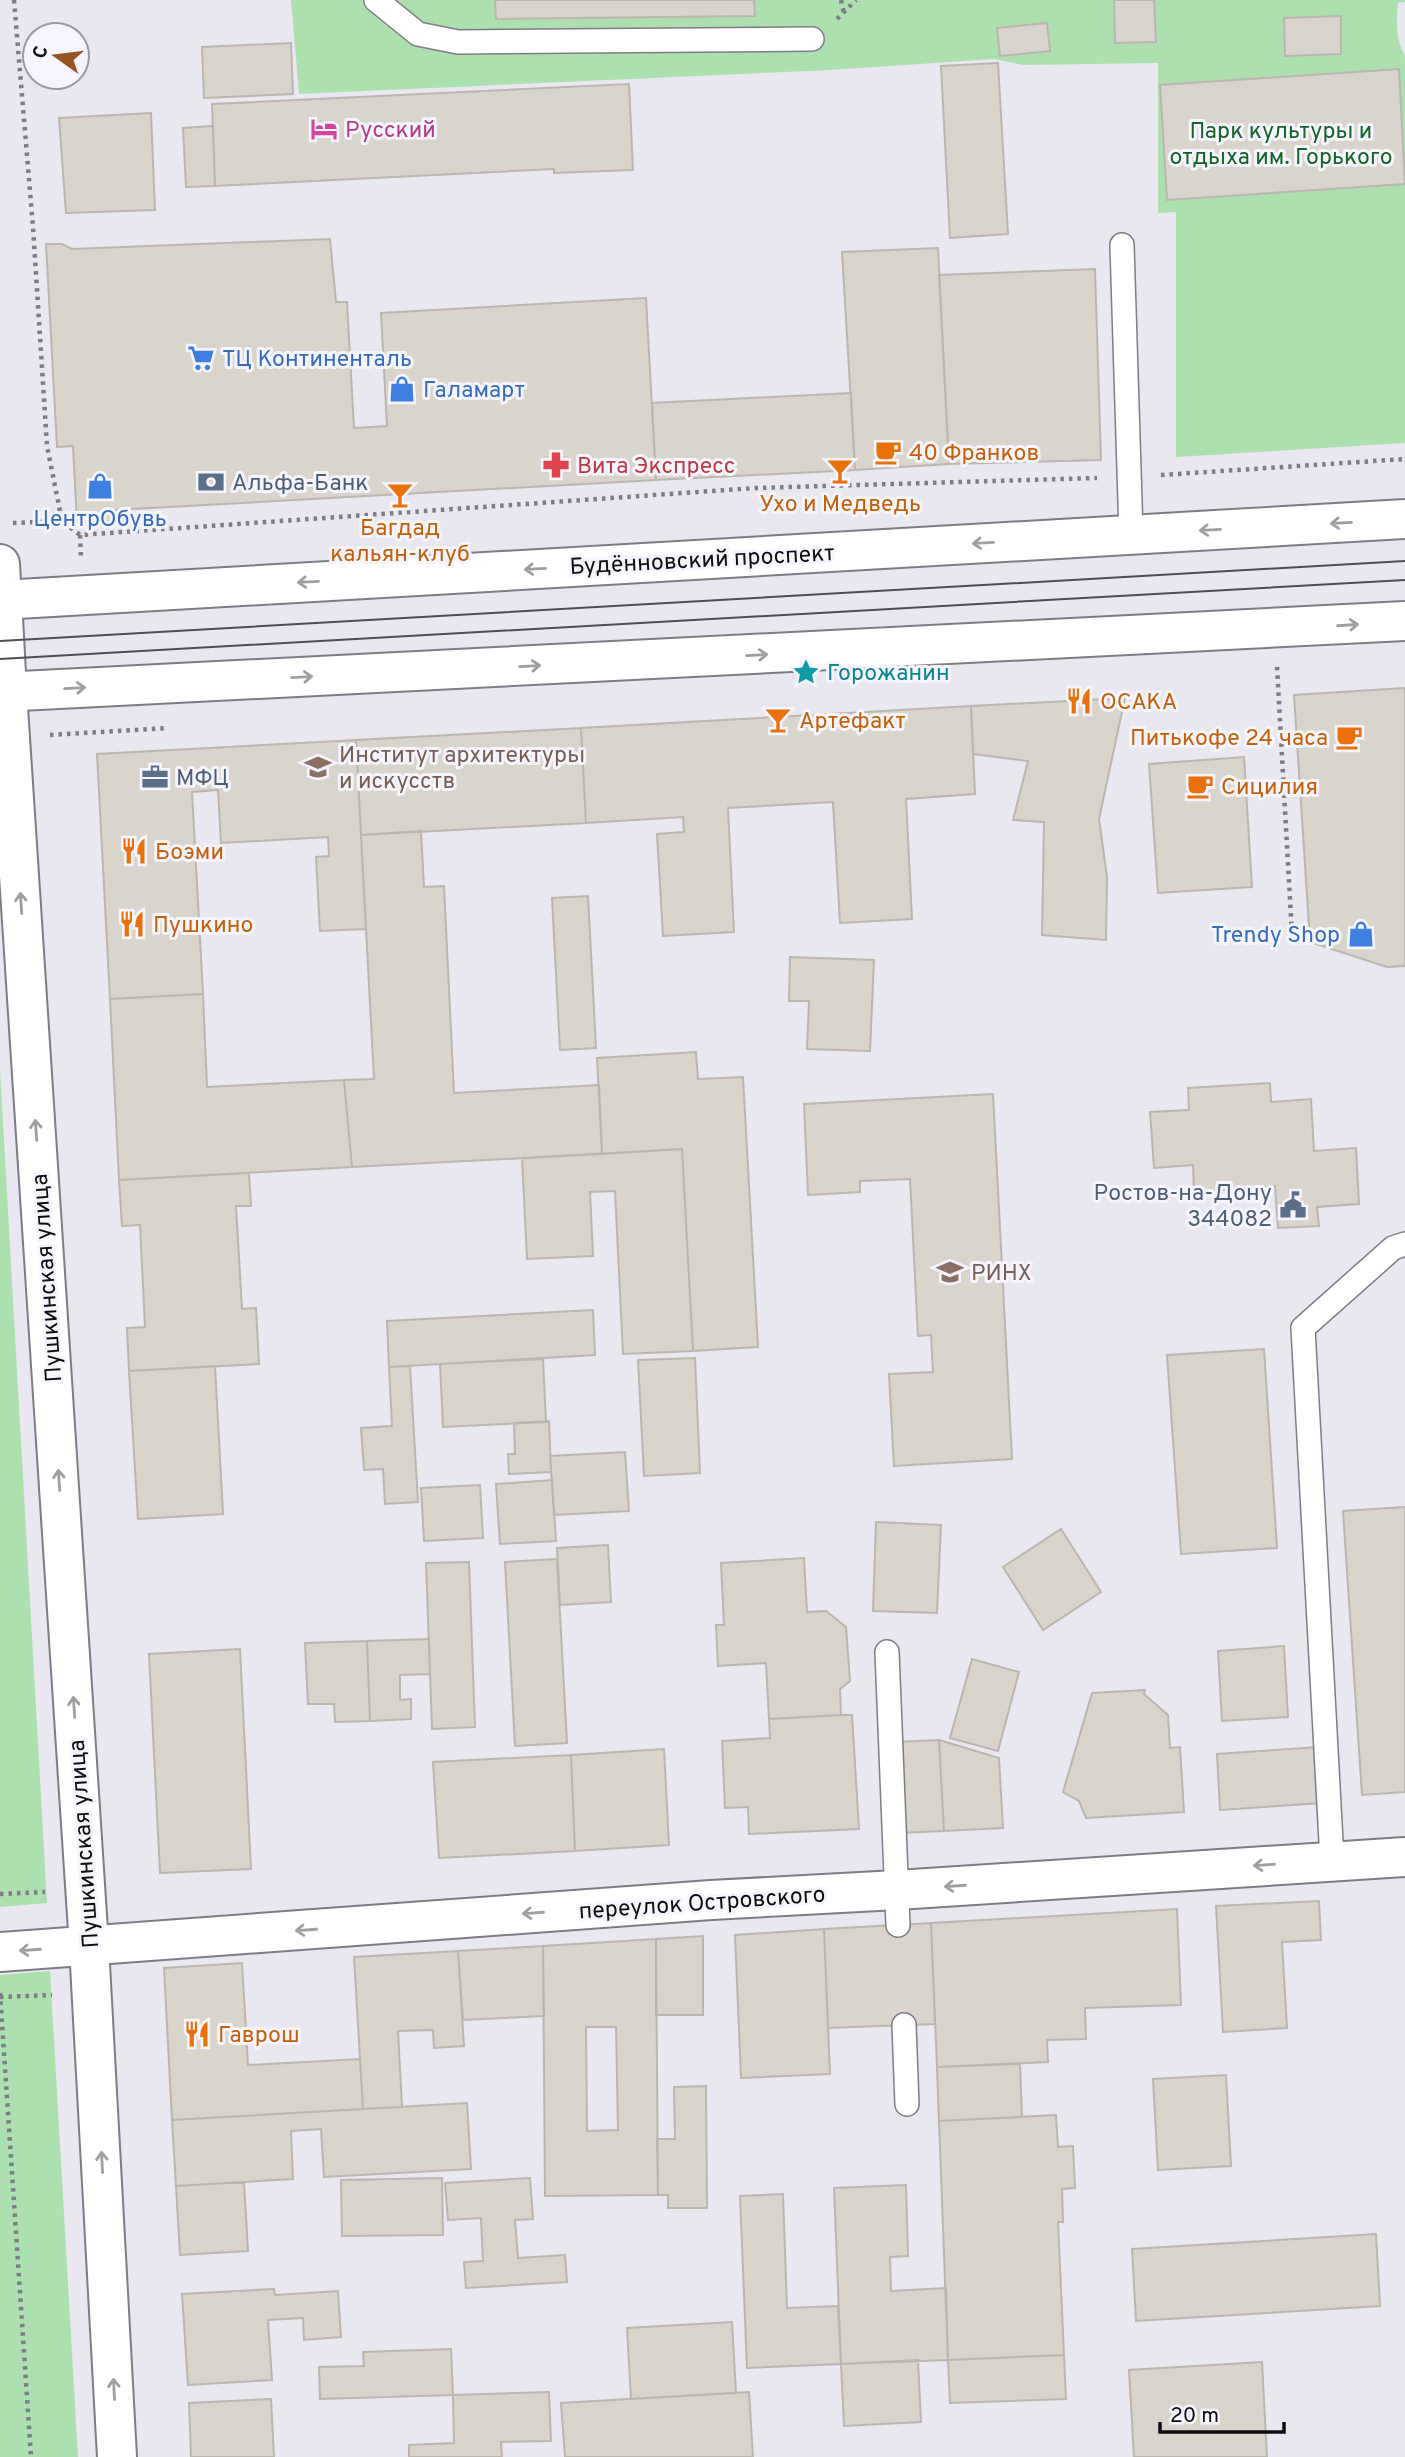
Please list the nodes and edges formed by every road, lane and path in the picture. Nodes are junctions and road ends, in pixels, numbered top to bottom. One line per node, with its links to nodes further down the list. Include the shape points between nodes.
1 (14, 0): 10 (path, via 47,446)
2 (376, 0): 5 (lane, via 418,34 458,42)
3 (841, 0): 4 (path)
4 (844, 14)
5 (812, 39)
6 (1122, 246): 8 (lane)
7 (1405, 459): 8 (path)
8 (1128, 477): 10 (path, via 755,488 80,535); 12 (lane)
9 (1405, 519): 12 (street, Будённовский проспект, one-way to 12)
10 (62, 522): 11 (path)
11 (0, 524)
12 (1131, 534): 13 (street, Будённовский проспект, one-way to 13)
13 (1, 588): 16 (street, Пушкинская улица)
14 (1405, 621): 16 (street, one-way to 14)
15 (1276, 659): 17 (path)
16 (4, 692): 23 (street, Пушкинская улица, one-way to 16)
17 (1292, 934)
18 (1405, 1244): 21 (lane, via 1392,1248 1303,1328)
19 (887, 1652): 22 (lane)
20 (1405, 1857): 21 (street, переулок Островского)
21 (1332, 1860): 22 (street, переулок Островского, one-way to 22)
22 (898, 1908): 23 (street, переулок Островского, one-way to 23, via 711,1900)
23 (89, 1946): 24 (street, переулок Островского, one-way to 24); 25 (street, Пушкинская улица)
24 (0, 1952)
25 (92, 1993): 26 (path); 30 (street, Пушкинская улица, one-way to 25)
26 (0, 1996): 29 (path)
27 (904, 2025): 28 (lane)
28 (907, 2104)
29 (31, 2457)
30 (117, 2457)

